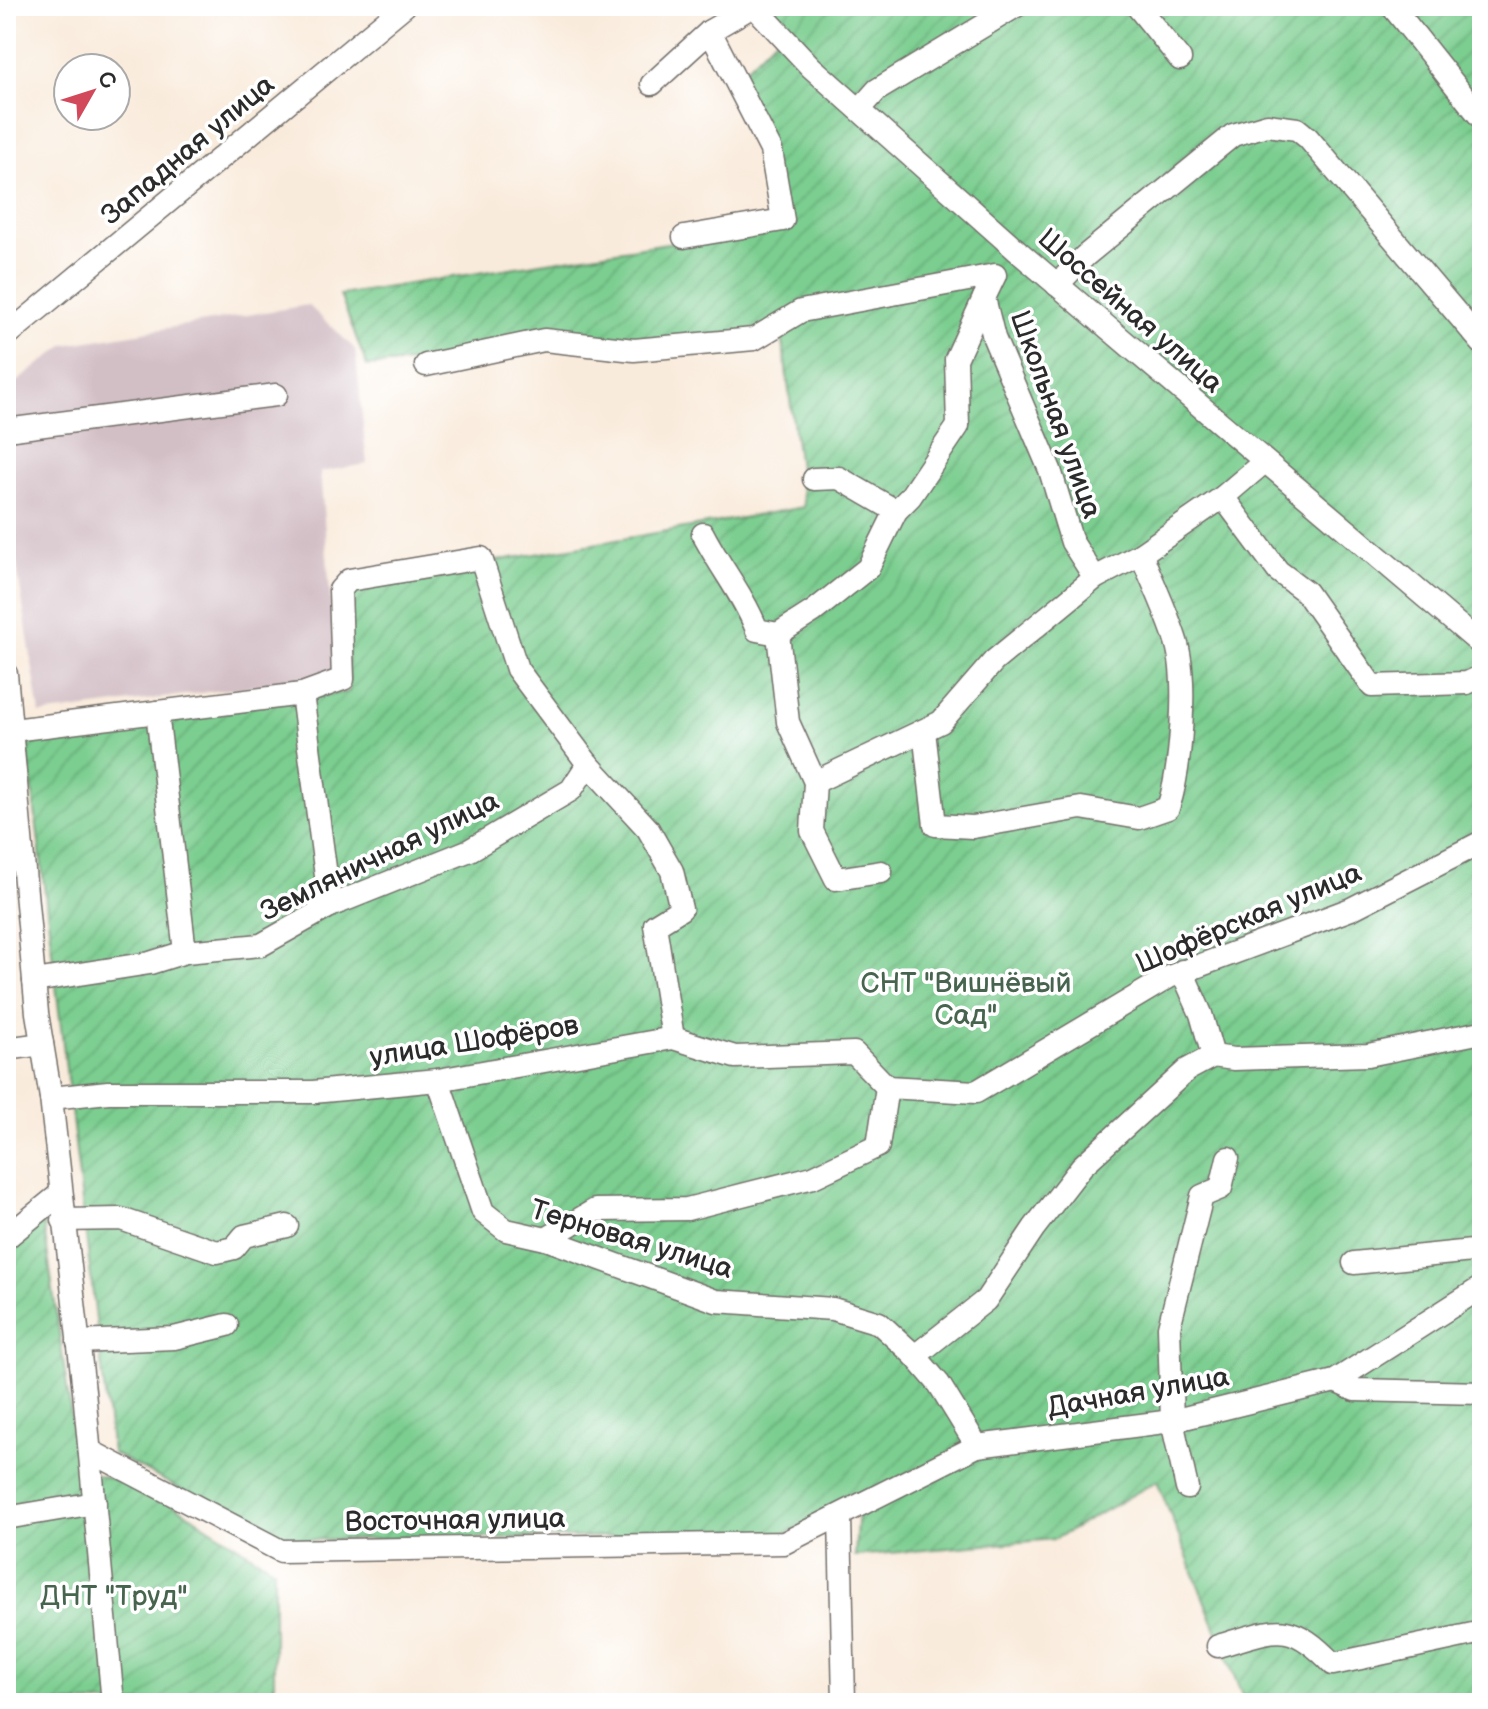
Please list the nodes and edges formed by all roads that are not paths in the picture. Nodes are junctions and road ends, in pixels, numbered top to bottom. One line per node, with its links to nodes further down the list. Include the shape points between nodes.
1 (404, 6): 16 (street, Западная улица)
2 (753, 6): 6 (street); 9 (street, Шоссейная улица)
3 (1016, 6): 9 (street, via 877,90)
4 (1137, 6): 7 (street)
5 (1392, 6): 10 (street)
6 (710, 31): 8 (street); 11 (street, via 771,150 783,220)
7 (1180, 59)
8 (652, 84)
9 (860, 109): 12 (street, Шоссейная улица)
10 (1482, 119)
11 (684, 237)
12 (1021, 254): 13 (street); 14 (street, Шоссейная улица)
13 (995, 275): 15 (street, Школьная улица); 18 (street, via 801,311 754,339 634,350 544,340)
14 (1057, 285): 17 (street, via 1077,249 1233,135 1267,125 1286,126 1308,138); 21 (street, Шоссейная улица)
15 (984, 298): 24 (street, via 956,359 958,426); 27 (street, Школьная улица, via 994,338 1050,470 1072,542)
16 (6, 336)
17 (1482, 343)
18 (426, 365)
19 (276, 395): 20 (street)
20 (6, 430)
21 (1263, 463): 23 (street); 29 (street, Шоссейная улица)
22 (814, 479): 24 (street, via 839,478)
23 (1223, 497): 26 (street); 31 (street, via 1278,571 1306,592 1372,686 1467,683)
24 (896, 511): 28 (street, via 868,568)
25 (703, 534): 28 (street, via 747,604 757,630)
26 (1141, 554): 27 (street); 35 (street, via 1177,644 1181,713 1168,808 1139,818 1081,808 973,827 935,825)
27 (1095, 578): 35 (street, via 994,661 941,722)
28 (778, 634): 37 (street, via 788,722)
29 (1482, 645)
30 (6, 674): 34 (street)
31 (1482, 676)
32 (302, 694): 33 (street); 36 (street, via 343,679 340,590 349,580 481,558 517,669); 40 (street)
33 (157, 712): 34 (street); 41 (street)
34 (13, 730): 43 (street)
35 (924, 731): 37 (street)
36 (588, 764): 40 (street, Земляничная улица, via 571,790 470,850); 45 (street, via 648,829 672,871 681,909 655,925)
37 (815, 782): 39 (street, via 812,831 836,879)
38 (1482, 842): 42 (street, Шофёрская улица, via 1351,909)
39 (881, 872)
40 (330, 906): 41 (street, Земляничная улица, via 261,945)
41 (185, 952): 43 (street, Земляничная улица, via 150,963)
42 (1182, 971): 48 (street); 50 (street, Шофёрская улица, via 976,1092)
43 (34, 981): 46 (street)
44 (1482, 1032): 48 (street, via 1368,1055)
45 (673, 1038): 49 (street, улица Шофёров); 50 (street, улица Шофёров, via 735,1057 854,1053)
46 (42, 1044): 47 (street); 51 (street)
47 (6, 1049)
48 (1213, 1056): 63 (street, via 1187,1070 1082,1166 986,1300)
49 (438, 1080): 51 (street, улица Шофёров, via 313,1092 108,1092); 57 (street, Терновая улица, via 483,1212 506,1230)
50 (887, 1087): 57 (street, via 878,1146 813,1177 687,1209 595,1210)
51 (51, 1098): 53 (street)
52 (1228, 1158): 66 (street, via 1221,1188 1202,1196 1169,1327)
53 (60, 1194): 54 (street); 56 (street)
54 (63, 1220): 55 (street, via 121,1219 217,1252 234,1248 244,1236); 62 (street)
55 (287, 1226)
56 (6, 1238)
57 (546, 1239): 63 (street, Терновая улица, via 716,1301 833,1309 864,1318 879,1323)
58 (1482, 1250): 59 (street)
59 (1354, 1263)
60 (1482, 1287): 64 (street, Дачная улица)
61 (227, 1325): 62 (street, via 174,1338)
62 (78, 1342): 68 (street)
63 (915, 1356): 67 (street, Терновая улица)
64 (1335, 1381): 65 (street, via 1355,1390); 66 (street, Дачная улица)
65 (1482, 1393)
66 (1172, 1421): 67 (street, Дачная улица); 69 (street)
67 (977, 1446): 71 (street, Дачная улица)
68 (90, 1451): 70 (street); 71 (street, Восточная улица, via 281,1551 784,1543)
69 (1187, 1488)
70 (95, 1503): 72 (street); 75 (street)
71 (840, 1516): 76 (street)
72 (6, 1518)
73 (1482, 1632): 74 (street, via 1333,1664 1308,1638 1276,1630)
74 (1218, 1646)
75 (113, 1703)
76 (844, 1703)

